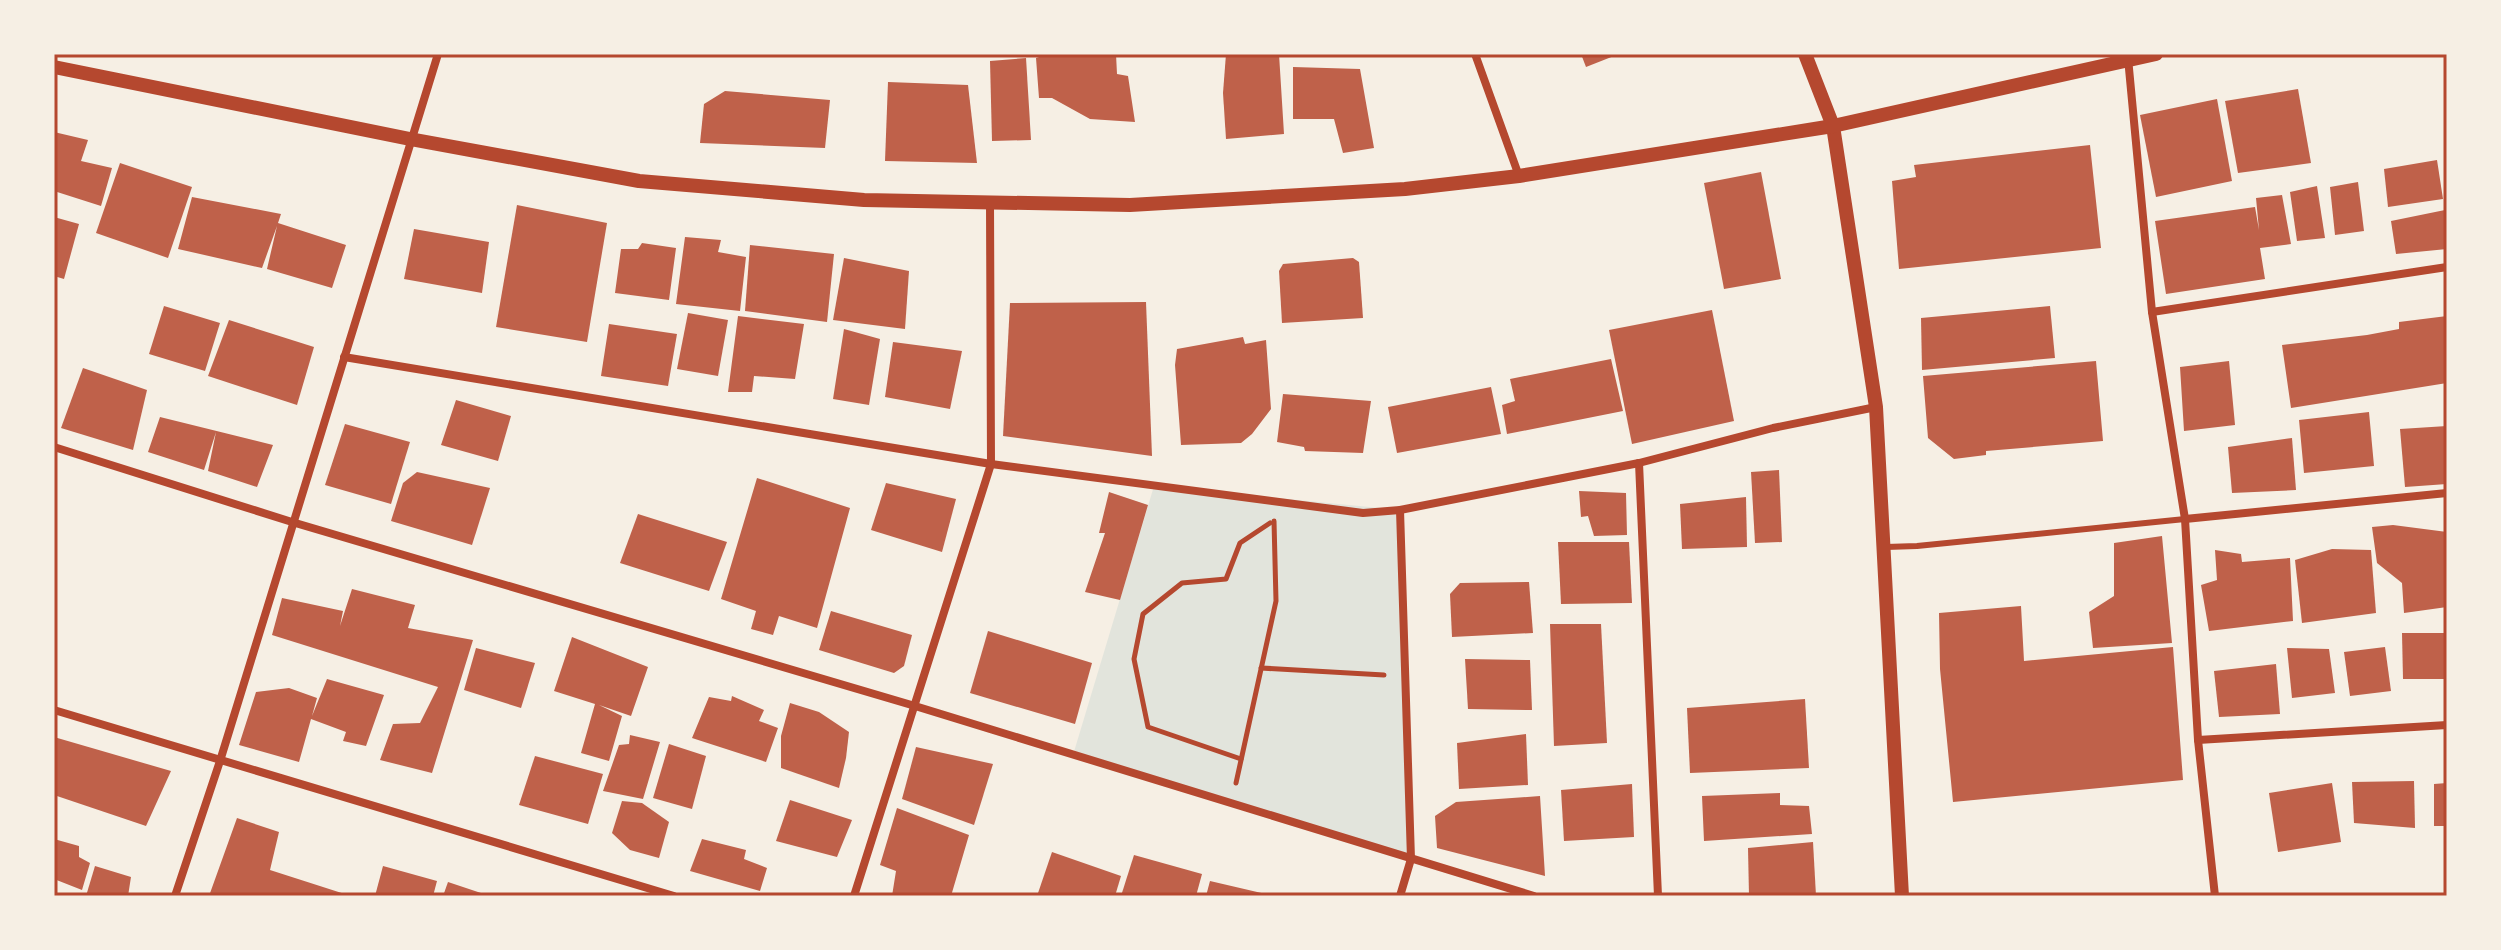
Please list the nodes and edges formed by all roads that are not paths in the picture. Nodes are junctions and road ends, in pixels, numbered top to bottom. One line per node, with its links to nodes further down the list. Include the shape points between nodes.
1 (438, 54): 8 (street)
2 (1475, 54): 9 (street)
3 (1805, 54): 7 (street)
4 (2156, 54): 5 (street)
5 (2128, 57): 7 (street); 12 (street)
6 (54, 67): 8 (street)
7 (1833, 126): 9 (street); 14 (street)
8 (410, 139): 10 (street, via 639,181 864,200); 13 (street)
9 (1519, 176): 10 (street, via 1245,200)
10 (990, 203): 17 (street)
11 (2447, 267): 12 (street)
12 (2152, 312): 20 (street)
13 (344, 357): 17 (street); 21 (street)
14 (1876, 407): 16 (street); 22 (street)
15 (54, 447): 21 (street)
16 (1639, 463): 19 (street); 34 (street)
17 (991, 464): 19 (street, via 1363,513); 23 (street)
18 (2447, 493): 20 (street)
19 (1400, 510): 28 (street)
20 (2185, 519): 22 (lane); 26 (street)
21 (292, 522): 23 (street); 27 (street)
22 (1884, 547): 35 (street)
23 (915, 706): 28 (street); 31 (street)
24 (54, 710): 27 (street)
25 (2447, 725): 26 (street)
26 (2198, 740): 36 (street)
27 (220, 761): 29 (street); 30 (street)
28 (1411, 859): 32 (street); 33 (street)
29 (175, 896)
30 (674, 896)
31 (854, 896)
32 (1400, 896)
33 (1534, 896)
34 (1658, 896)
35 (1902, 896)
36 (2215, 896)

